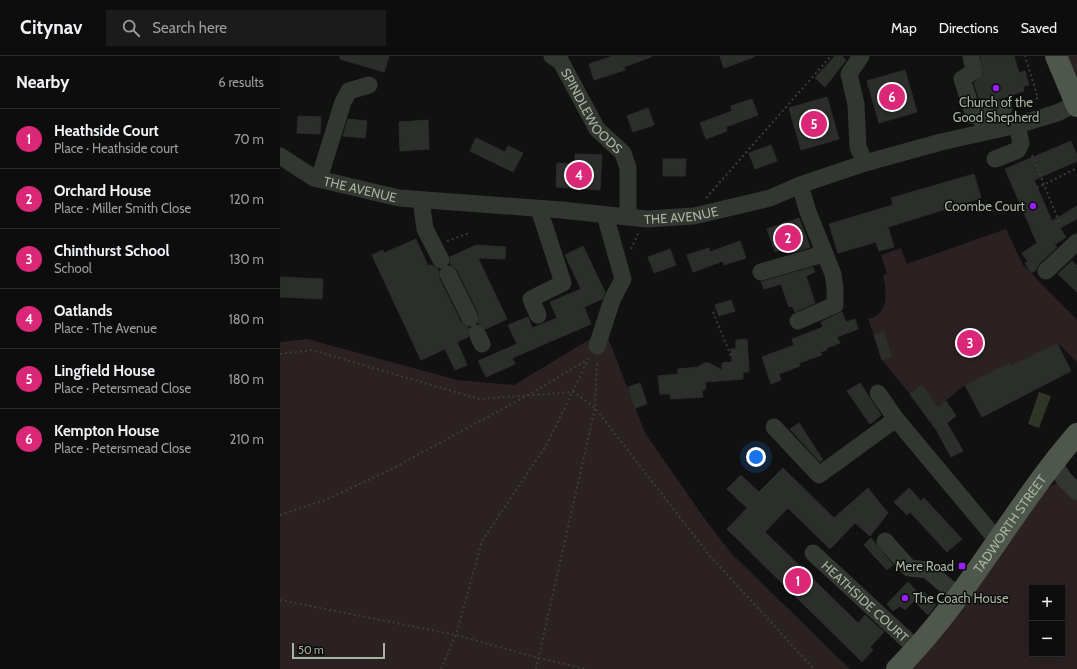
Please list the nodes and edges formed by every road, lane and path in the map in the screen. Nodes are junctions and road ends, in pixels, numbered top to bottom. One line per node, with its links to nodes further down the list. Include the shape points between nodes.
1 (831, 56): 25 (path, via 704,200)
2 (861, 56): 15 (street, via 849,74 856,104 858,147)
3 (971, 56): 10 (street, via 974,71 962,79 974,116)
4 (1025, 56): 9 (path, via 1038,98)
5 (1056, 56): 8 (main road)
6 (560, 58): 24 (street, SPINDLEWOODS, via 597,129 623,153 628,168)
7 (369, 85): 17 (street, via 349,91 343,102)
8 (1076, 105): 11 (street, THE AVENUE)
9 (1004, 108): 10 (street)
10 (983, 124): 11 (street, THE AVENUE); 15 (street, THE AVENUE)
11 (1017, 125): 12 (street)
12 (1021, 143): 14 (street, via 1018,150); 18 (path, via 1026,142)
13 (280, 156): 17 (street, THE AVENUE)
14 (995, 159)
15 (865, 163): 19 (street, THE AVENUE)
16 (1077, 168): 18 (path)
17 (319, 179): 21 (street, THE AVENUE, via 399,198)
18 (1045, 184): 20 (path); 27 (path)
19 (800, 185): 25 (street, THE AVENUE, via 770,198); 31 (street)
20 (1037, 188)
21 (421, 200): 22 (street, THE AVENUE); 32 (street, via 425,229)
22 (539, 209): 23 (street, THE AVENUE); 36 (street, via 563,282 531,299)
23 (605, 215): 24 (street, THE AVENUE); 39 (street, via 622,279)
24 (628, 216): 26 (street, THE AVENUE)
25 (694, 216): 26 (street, THE AVENUE)
26 (647, 219): 30 (path)
27 (1060, 224)
28 (469, 234): 32 (path)
29 (1077, 242): 33 (street)
30 (630, 251)
31 (824, 254): 34 (street); 37 (street, via 832,274 835,305)
32 (441, 260): 38 (street)
33 (1046, 271)
34 (761, 272)
35 (713, 312): 41 (path)
36 (538, 315)
37 (798, 321)
38 (477, 332)
39 (593, 352): 42 (path); 44 (path); 45 (path)
40 (280, 354): 44 (path, via 312,350 479,399)
41 (731, 356)
42 (574, 392): 44 (path); 45 (path); 57 (path, via 547,444 482,541)
43 (878, 393): 46 (street)
44 (530, 394): 51 (path, via 388,471 325,500)
45 (595, 408): 59 (path); 63 (path, via 710,556)
46 (896, 419): 47 (street, via 819,475); 52 (street)
47 (774, 427)
48 (1077, 434): 49 (main road, TADWORTH STREET)
49 (1053, 462): 50 (street, via 1064,479); 52 (main road, TADWORTH STREET)
50 (1077, 492)
51 (280, 515)
52 (997, 540): 55 (main road, TADWORTH STREET)
53 (885, 541): 55 (street, via 909,568 928,570)
54 (813, 553): 58 (street, HEATHSIDE COURT)
55 (959, 597): 58 (main road, TADWORTH STREET)
56 (280, 600): 57 (path)
57 (456, 634): 59 (path); 60 (path)
58 (917, 649): 64 (main road, TADWORTH STREET)
59 (538, 658): 61 (path); 62 (path)
60 (441, 669)
61 (536, 669)
62 (586, 669)
63 (814, 669)
64 (897, 669)

